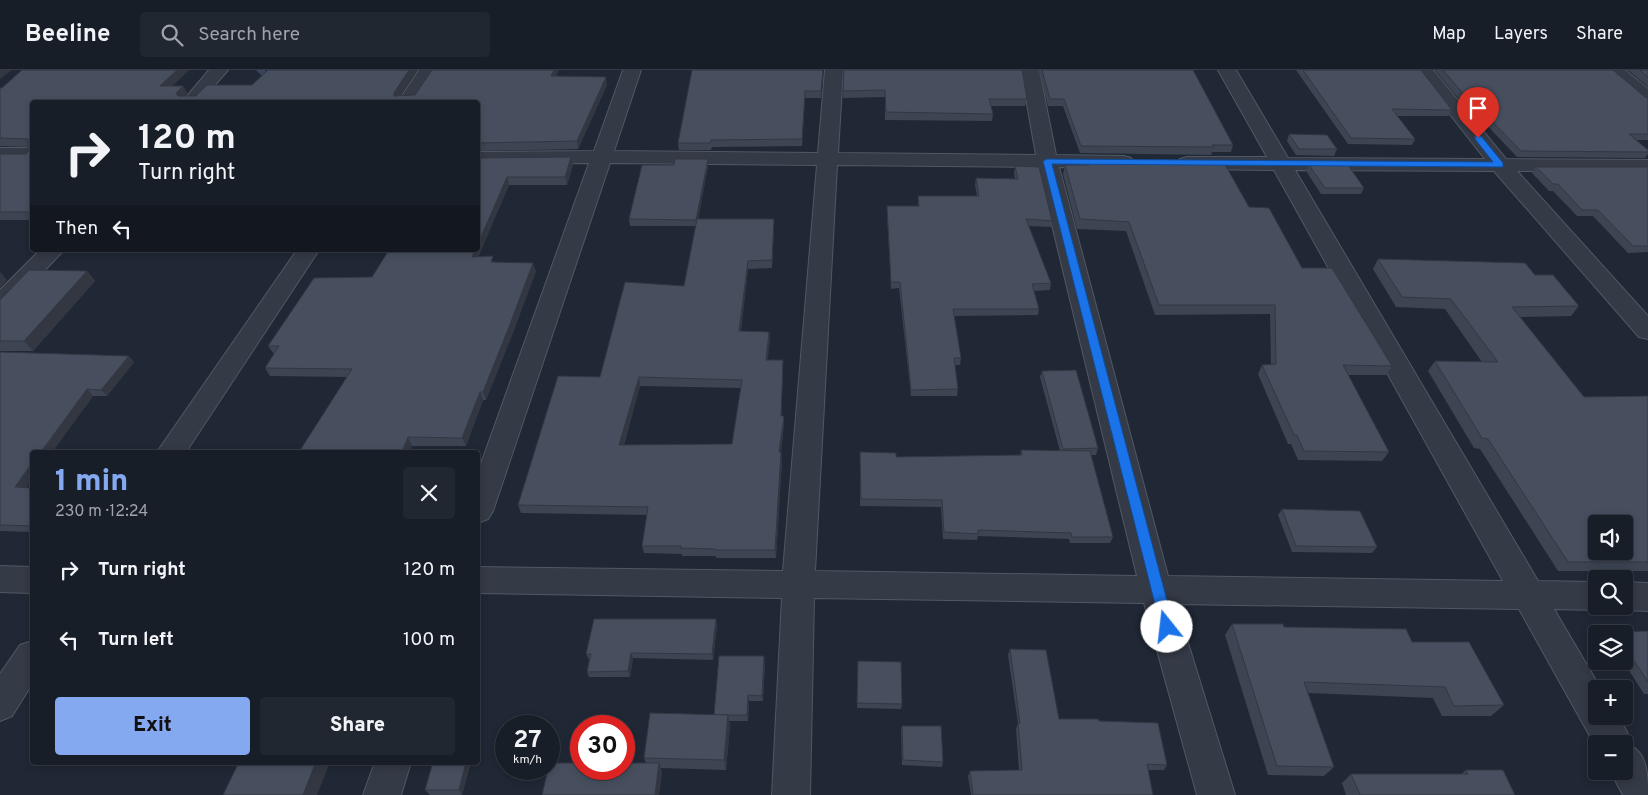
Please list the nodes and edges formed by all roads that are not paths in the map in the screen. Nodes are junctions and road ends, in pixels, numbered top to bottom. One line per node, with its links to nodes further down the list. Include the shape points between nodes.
1 (219, 70): 10 (street)
2 (428, 70): 11 (street)
3 (632, 70): 14 (street)
4 (834, 70): 16 (street)
5 (1030, 70): 17 (street)
6 (1227, 70): 18 (street)
7 (1424, 70): 19 (street)
8 (1614, 70): 9 (street)
9 (1648, 98)
10 (193, 100)
11 (408, 100)
12 (0, 154): 13 (street)
13 (30, 154)
14 (602, 157): 15 (street); 16 (street); 26 (street)
15 (480, 158)
16 (828, 160): 17 (street); 30 (street)
17 (1047, 161): 18 (street); 31 (street)
18 (1280, 163): 19 (street); 32 (street)
19 (1500, 165): 20 (street); 24 (street)
20 (1648, 166)
21 (51, 252): 23 (street)
22 (307, 252): 25 (street)
23 (0, 304)
24 (1648, 331)
25 (172, 450)
26 (480, 505)
27 (0, 579): 28 (street)
28 (30, 580)
29 (480, 580): 30 (street)
30 (798, 585): 31 (street); 42 (street)
31 (1156, 590): 32 (street); 43 (street)
32 (1528, 595): 33 (street); 37 (street)
33 (1588, 596)
34 (1633, 596): 35 (street)
35 (1648, 597)
36 (30, 659): 38 (street)
37 (1588, 699)
38 (0, 704)
39 (392, 765): 41 (street)
40 (1633, 776): 44 (street)
41 (382, 795)
42 (791, 795)
43 (1216, 795)
44 (1644, 795)

